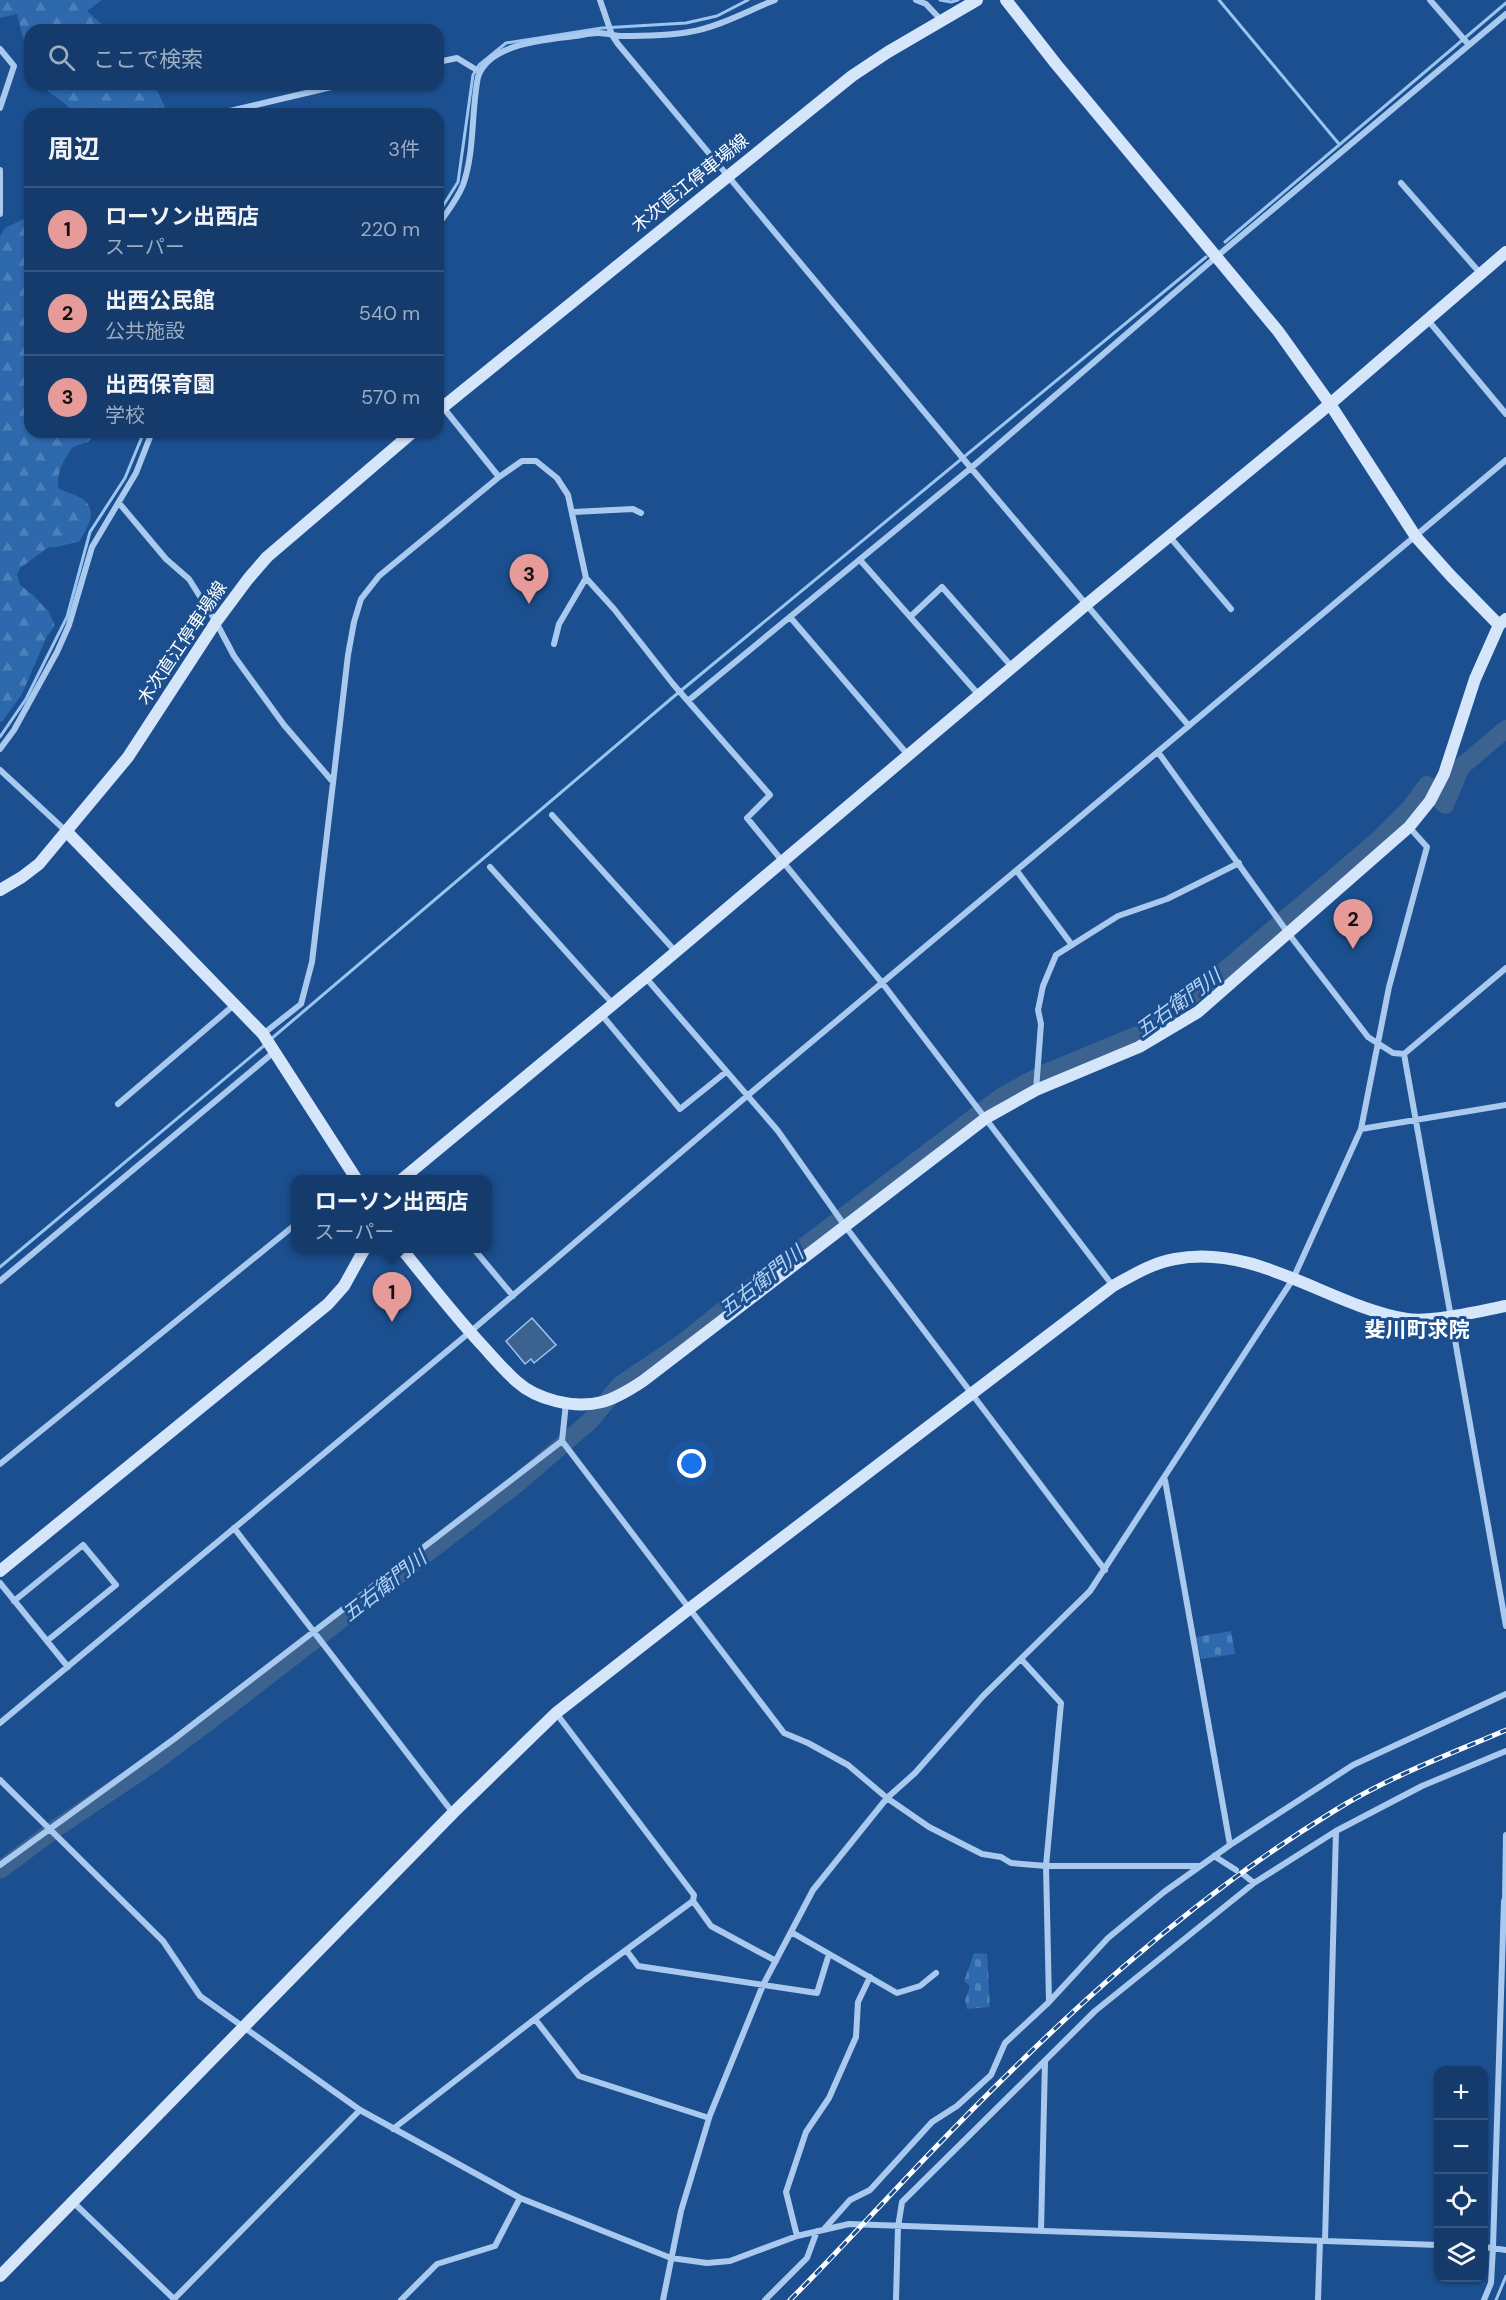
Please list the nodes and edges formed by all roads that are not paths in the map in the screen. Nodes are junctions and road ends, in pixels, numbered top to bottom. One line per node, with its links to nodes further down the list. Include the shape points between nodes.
1 (600, 0): 9 (street)
2 (775, 0): 9 (street, via 692,32)
3 (916, 0): 8 (street, via 926,4)
4 (977, 0): 8 (street, 木次直江停車場線)
5 (1006, 0): 23 (street)
6 (1430, 0): 10 (street)
7 (1506, 14): 10 (street)
8 (942, 21): 18 (street, 木次直江停車場線, via 852,76)
9 (612, 35): 13 (street, via 594,33 525,43 503,52); 18 (street)
10 (1469, 45): 23 (street)
11 (0, 49): 15 (street, via 14,66)
12 (444, 61): 13 (street, via 457,58)
13 (480, 72): 21 (street, via 467,169 459,194)
14 (319, 90): 16 (street)
15 (0, 108)
16 (243, 108)
17 (0, 170): 20 (street)
18 (728, 176): 26 (street, 木次直江停車場線); 33 (street)
19 (1401, 183): 24 (street)
20 (0, 214)
21 (444, 216)
22 (1506, 252): 24 (street)
23 (1216, 257): 27 (street, via 1278,331); 33 (street)
24 (1480, 273): 25 (street)
25 (1426, 319): 27 (street); 29 (street)
26 (444, 403)
27 (1330, 404): 38 (street); 39 (street)
28 (444, 411): 34 (street)
29 (1506, 414)
30 (150, 438): 35 (street)
31 (406, 438): 46 (street, 木次直江停車場線, via 267,556)
32 (1506, 460): 39 (street)
33 (970, 468): 40 (street); 42 (street)
34 (499, 477): 36 (street, via 522,461 536,461 557,478); 57 (street, via 379,576 361,599 348,655)
35 (120, 503): 46 (street, via 166,559 189,579); 53 (street, via 92,547 57,652)
36 (573, 512): 37 (street, via 633,509); 41 (street)
37 (641, 513)
38 (1169, 537): 42 (street); 43 (street)
39 (1416, 537): 47 (street); 52 (street)
40 (860, 560): 44 (street); 45 (street)
41 (586, 578): 48 (street, via 559,624); 51 (street)
42 (1087, 604): 49 (street); 52 (street)
43 (1231, 609)
44 (790, 617): 51 (street); 55 (street)
45 (910, 617): 49 (street, via 942,587); 50 (street)
46 (216, 622): 57 (street, via 234,656 284,725); 60 (street, 木次直江停車場線, via 128,758)
47 (1502, 622): 59 (street, via 1475,679 1444,774 1430,801)
48 (554, 644)
49 (1012, 667): 50 (street)
50 (979, 695): 55 (street)
51 (689, 700): 61 (street, via 770,795 747,818)
52 (1189, 726): 54 (street)
53 (0, 749)
54 (1158, 752): 62 (street); 64 (street)
55 (909, 755): 61 (street)
56 (0, 770): 60 (street)
57 (333, 782): 75 (street, via 312,962 301,1004)
58 (552, 815): 68 (street)
59 (1409, 827): 66 (street); 76 (street, via 1427,847 1389,987)
60 (68, 832): 65 (street, 木次直江停車場線, via 39,864); 72 (street)
61 (783, 861): 68 (street); 71 (street)
62 (1239, 863): 66 (street); 67 (street, via 1167,899 1118,916)
63 (490, 867): 73 (street)
64 (1017, 871): 67 (street); 71 (street)
65 (0, 890)
66 (1288, 933): 76 (street); 80 (street, via 1198,1012 1170,1030)
67 (1072, 945): 80 (street, via 1056,955 1043,986 1038,1010 1041,1024)
68 (676, 952): 70 (street)
69 (1506, 968): 78 (street)
70 (646, 977): 73 (street); 79 (street)
71 (883, 984): 81 (street); 84 (street)
72 (234, 1005): 75 (street); 82 (street)
73 (613, 1005): 74 (street)
74 (601, 1014): 79 (street, via 681,1109); 88 (street)
75 (262, 1034): 77 (street)
76 (1378, 1045): 78 (street); 86 (street)
77 (275, 1052): 87 (street); 95 (street)
78 (1404, 1054): 85 (street)
79 (726, 1072): 81 (street)
80 (1036, 1090): 84 (street)
81 (747, 1096): 89 (street, via 778,1131); 97 (street)
82 (118, 1104)
83 (1506, 1105): 85 (street)
84 (986, 1118): 89 (street); 96 (street)
85 (1416, 1121): 86 (street); 99 (street)
86 (1361, 1129): 94 (street)
87 (352, 1175)
88 (406, 1175)
89 (845, 1226): 101 (street); 102 (street, via 644,1381 603,1402)
90 (291, 1228): 104 (street)
91 (364, 1253): 108 (street, via 328,1304)
92 (405, 1253): 100 (street)
93 (477, 1253): 97 (street)
94 (1293, 1279): 96 (street, via 1231,1259 1203,1256 1159,1263); 99 (street, via 1400,1318); 105 (street)
95 (0, 1281)
96 (1113, 1286): 101 (street)
97 (513, 1296): 100 (street)
98 (1506, 1306): 99 (street)
99 (1452, 1316): 112 (street)
100 (470, 1332): 102 (street, via 517,1382 540,1396); 106 (street)
101 (972, 1393): 107 (street); 111 (street)
102 (566, 1403): 103 (street)
103 (561, 1441): 111 (street); 113 (street)
104 (0, 1464)
105 (1165, 1479): 107 (street); 127 (street)
106 (234, 1528): 113 (street); 116 (street)
107 (1105, 1570): 115 (street, via 1090,1591)
108 (0, 1571)
109 (0, 1583): 110 (street)
110 (14, 1601): 114 (street); 114 (street, via 83,1545 116,1585)
111 (689, 1609): 118 (street); 122 (street, via 784,1733 848,1765)
112 (1506, 1626)
113 (315, 1631): 123 (street); 124 (street, via 174,1739)
114 (47, 1641): 116 (street)
115 (1021, 1659): 122 (street, via 915,1773); 130 (street, via 1061,1703)
116 (68, 1667): 119 (street)
117 (1506, 1694): 127 (street, via 1353,1765)
118 (556, 1713): 123 (street); 135 (street, via 694,1895)
119 (0, 1723)
120 (1506, 1751): 125 (street, via 1422,1785)
121 (0, 1780): 124 (street)
122 (887, 1797): 130 (street, via 929,1827 982,1854 1011,1863); 137 (street, via 813,1890)
123 (453, 1813): 146 (street)
124 (48, 1828): 129 (street); 146 (street, via 163,1941 200,1996)
125 (1336, 1831): 134 (street); 158 (street)
126 (1506, 1835): 136 (street)
127 (1230, 1845): 128 (street)
128 (1214, 1857): 131 (street); 132 (street)
129 (0, 1865)
130 (1046, 1866): 131 (street); 144 (street)
131 (1201, 1866): 144 (street, via 1108,1938)
132 (1236, 1870)
133 (1244, 1875): 134 (street)
134 (1254, 1883): 147 (street, via 1095,2011)
135 (693, 1901): 138 (street); 140 (street, via 711,1926)
136 (1505, 1901): 161 (street)
137 (791, 1932): 139 (street); 140 (street)
138 (626, 1950): 143 (street, via 638,1966); 145 (street)
139 (829, 1954): 142 (street); 143 (street, via 817,1993)
140 (776, 1960): 143 (street)
141 (936, 1973): 142 (street, via 920,1986 897,1993)
142 (870, 1977): 157 (street, via 858,2002 856,2037 829,2098 806,2132 786,2192)
143 (763, 1985): 149 (street)
144 (1049, 2002): 154 (street, via 1005,2043 991,2075 957,2106 932,2122 870,2190 850,2200)
145 (535, 2019): 149 (street, via 579,2076); 150 (street)
146 (242, 2027): 148 (street); 152 (street)
147 (1045, 2062): 153 (street, via 902,2202); 156 (street)
148 (360, 2110): 150 (street); 165 (street)
149 (709, 2118): 163 (street)
150 (393, 2129): 151 (street)
151 (520, 2198): 163 (street); 166 (street, via 495,2246 437,2264)
152 (73, 2202): 164 (street); 165 (street)
153 (898, 2227): 154 (street, via 849,2224); 156 (street); 169 (street)
154 (825, 2229): 155 (street)
155 (817, 2231): 157 (street); 168 (street, via 807,2258)
156 (1041, 2231): 158 (street)
157 (797, 2236): 163 (street, via 730,2261 707,2263)
158 (1322, 2241): 159 (street); 170 (street)
159 (1434, 2245)
160 (1488, 2247): 161 (street)
161 (1493, 2247): 162 (street); 171 (street, via 1491,2283)
162 (1506, 2250)
163 (671, 2258): 167 (street)
164 (2, 2269)
165 (174, 2300)
166 (400, 2300)
167 (663, 2300)
168 (765, 2300)
169 (896, 2300)
170 (1318, 2300)
171 (1484, 2300)

